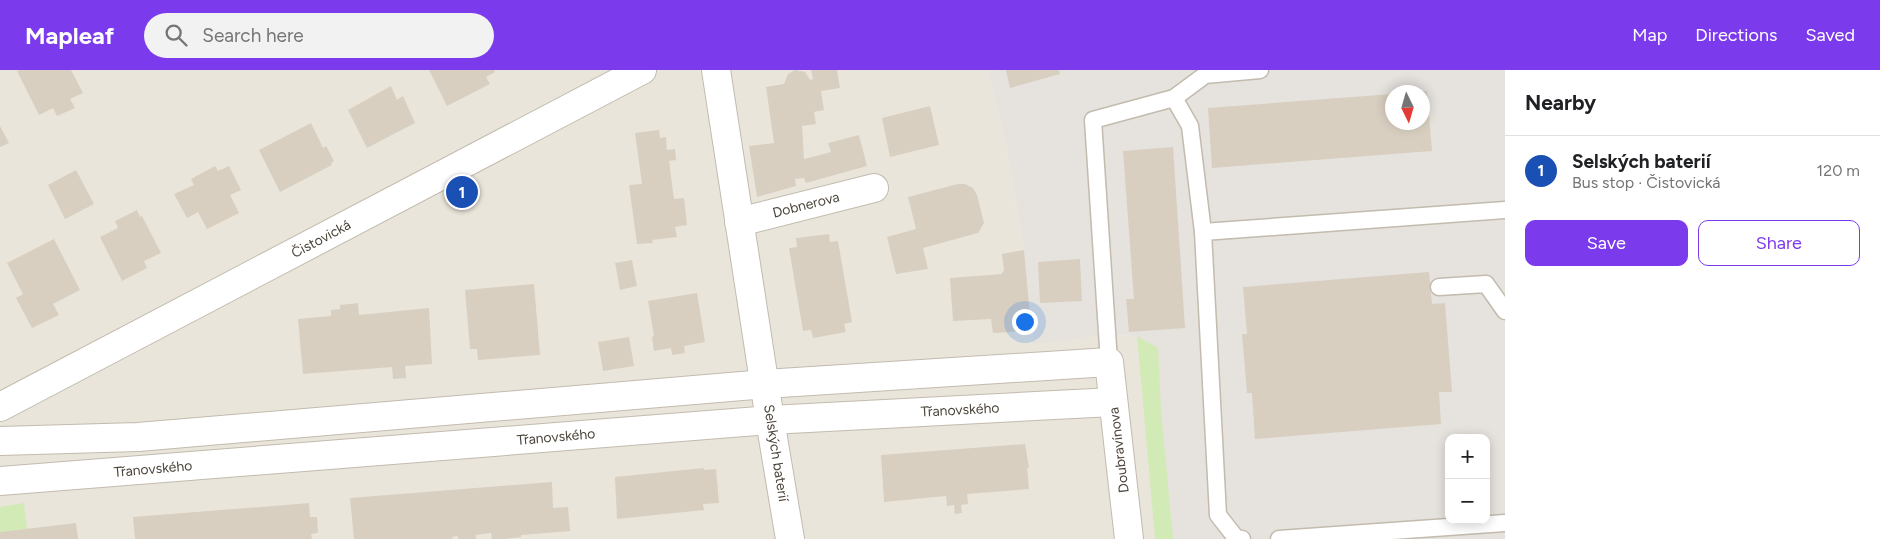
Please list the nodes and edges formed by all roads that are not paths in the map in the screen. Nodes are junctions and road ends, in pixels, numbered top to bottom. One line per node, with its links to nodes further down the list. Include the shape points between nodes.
1 (642, 70): 15 (street, Čistovická)
2 (716, 70): 8 (street, Selských baterií)
3 (1260, 70): 4 (lane)
4 (1198, 75): 5 (lane)
5 (1174, 98): 9 (lane, via 1190,126); 12 (lane, via 1093,120)
6 (874, 188): 8 (street, Dobnerova)
7 (1505, 210): 9 (lane)
8 (739, 222): 13 (street, Selských baterií)
9 (1203, 232): 23 (lane, via 1218,515 1236,538)
10 (1439, 287): 11 (lane, via 1486,284)
11 (1505, 311)
12 (1109, 362): 13 (street); 14 (street, Doubravínova)
13 (765, 384): 16 (street, Selských baterií); 17 (street, via 138,437)
14 (1113, 402): 16 (street, Třanovského); 22 (street, Doubravínova)
15 (0, 407)
16 (770, 420): 18 (street, Třanovského); 21 (street, Selských baterií)
17 (0, 440)
18 (0, 481)
19 (1505, 523): 20 (lane)
20 (1366, 536): 24 (lane)
21 (790, 539)
22 (1129, 539)
23 (1242, 539)
24 (1279, 539)

